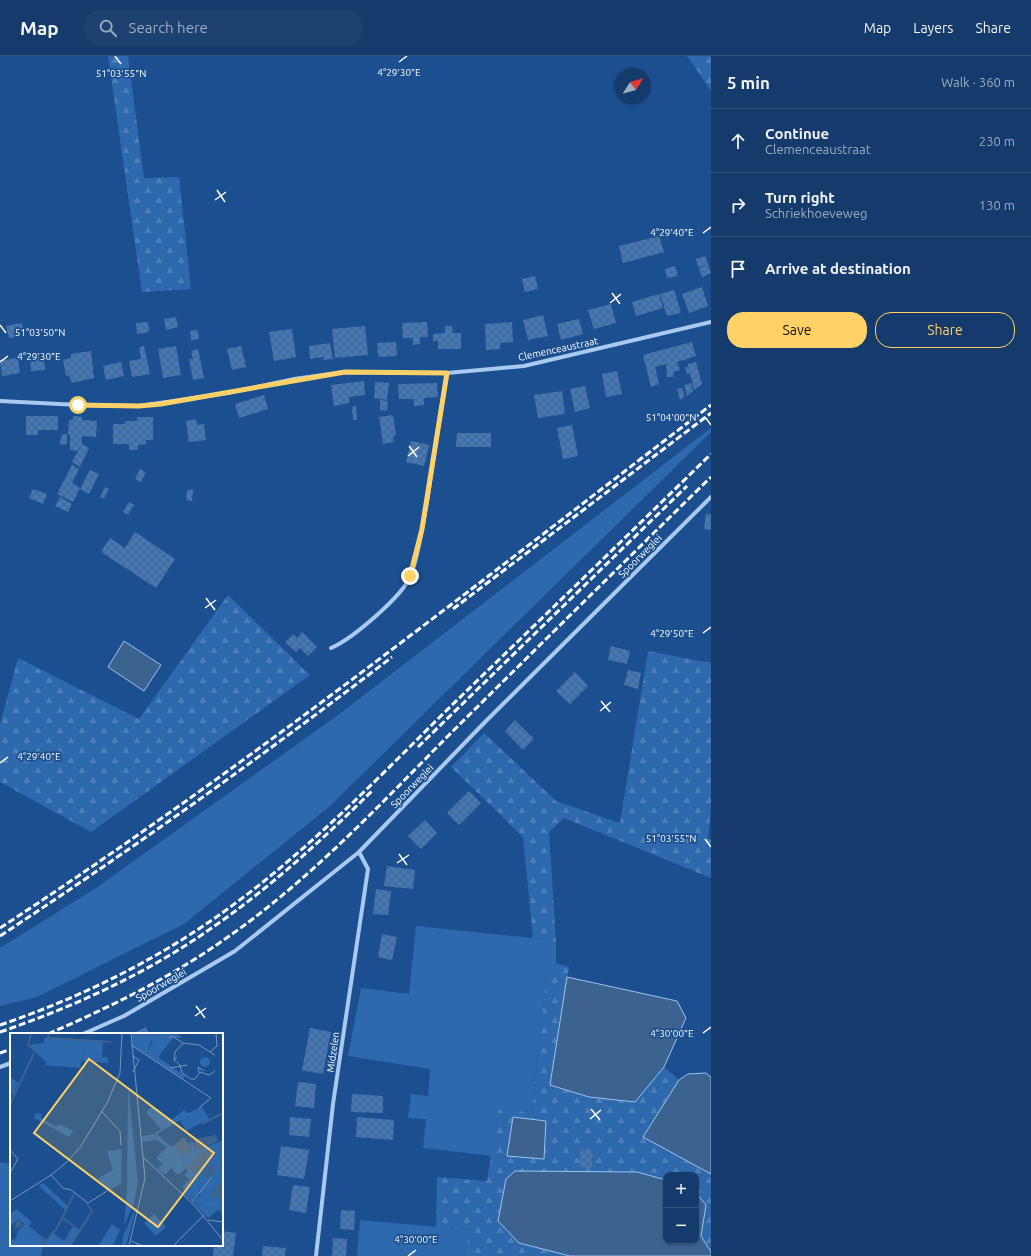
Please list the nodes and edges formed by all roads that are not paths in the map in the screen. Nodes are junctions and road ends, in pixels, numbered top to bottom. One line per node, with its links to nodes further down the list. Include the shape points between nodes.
1 (711, 322): 2 (street, Clemenceaustraat, via 524,366)
2 (447, 373): 3 (street, Clemenceaustraat, via 345,372 139,406); 5 (street, via 422,529 410,576 401,592 382,610)
3 (0, 401)
4 (711, 497): 6 (street, Spoorweglei, via 484,723)
5 (331, 648)
6 (359, 852): 7 (street, Spoorweglei, via 235,951 124,1016); 10 (street, Midzelen, via 368,869 333,1104)
7 (85, 1033)
8 (10, 1063): 9 (street)
9 (0, 1067)
10 (316, 1256)

